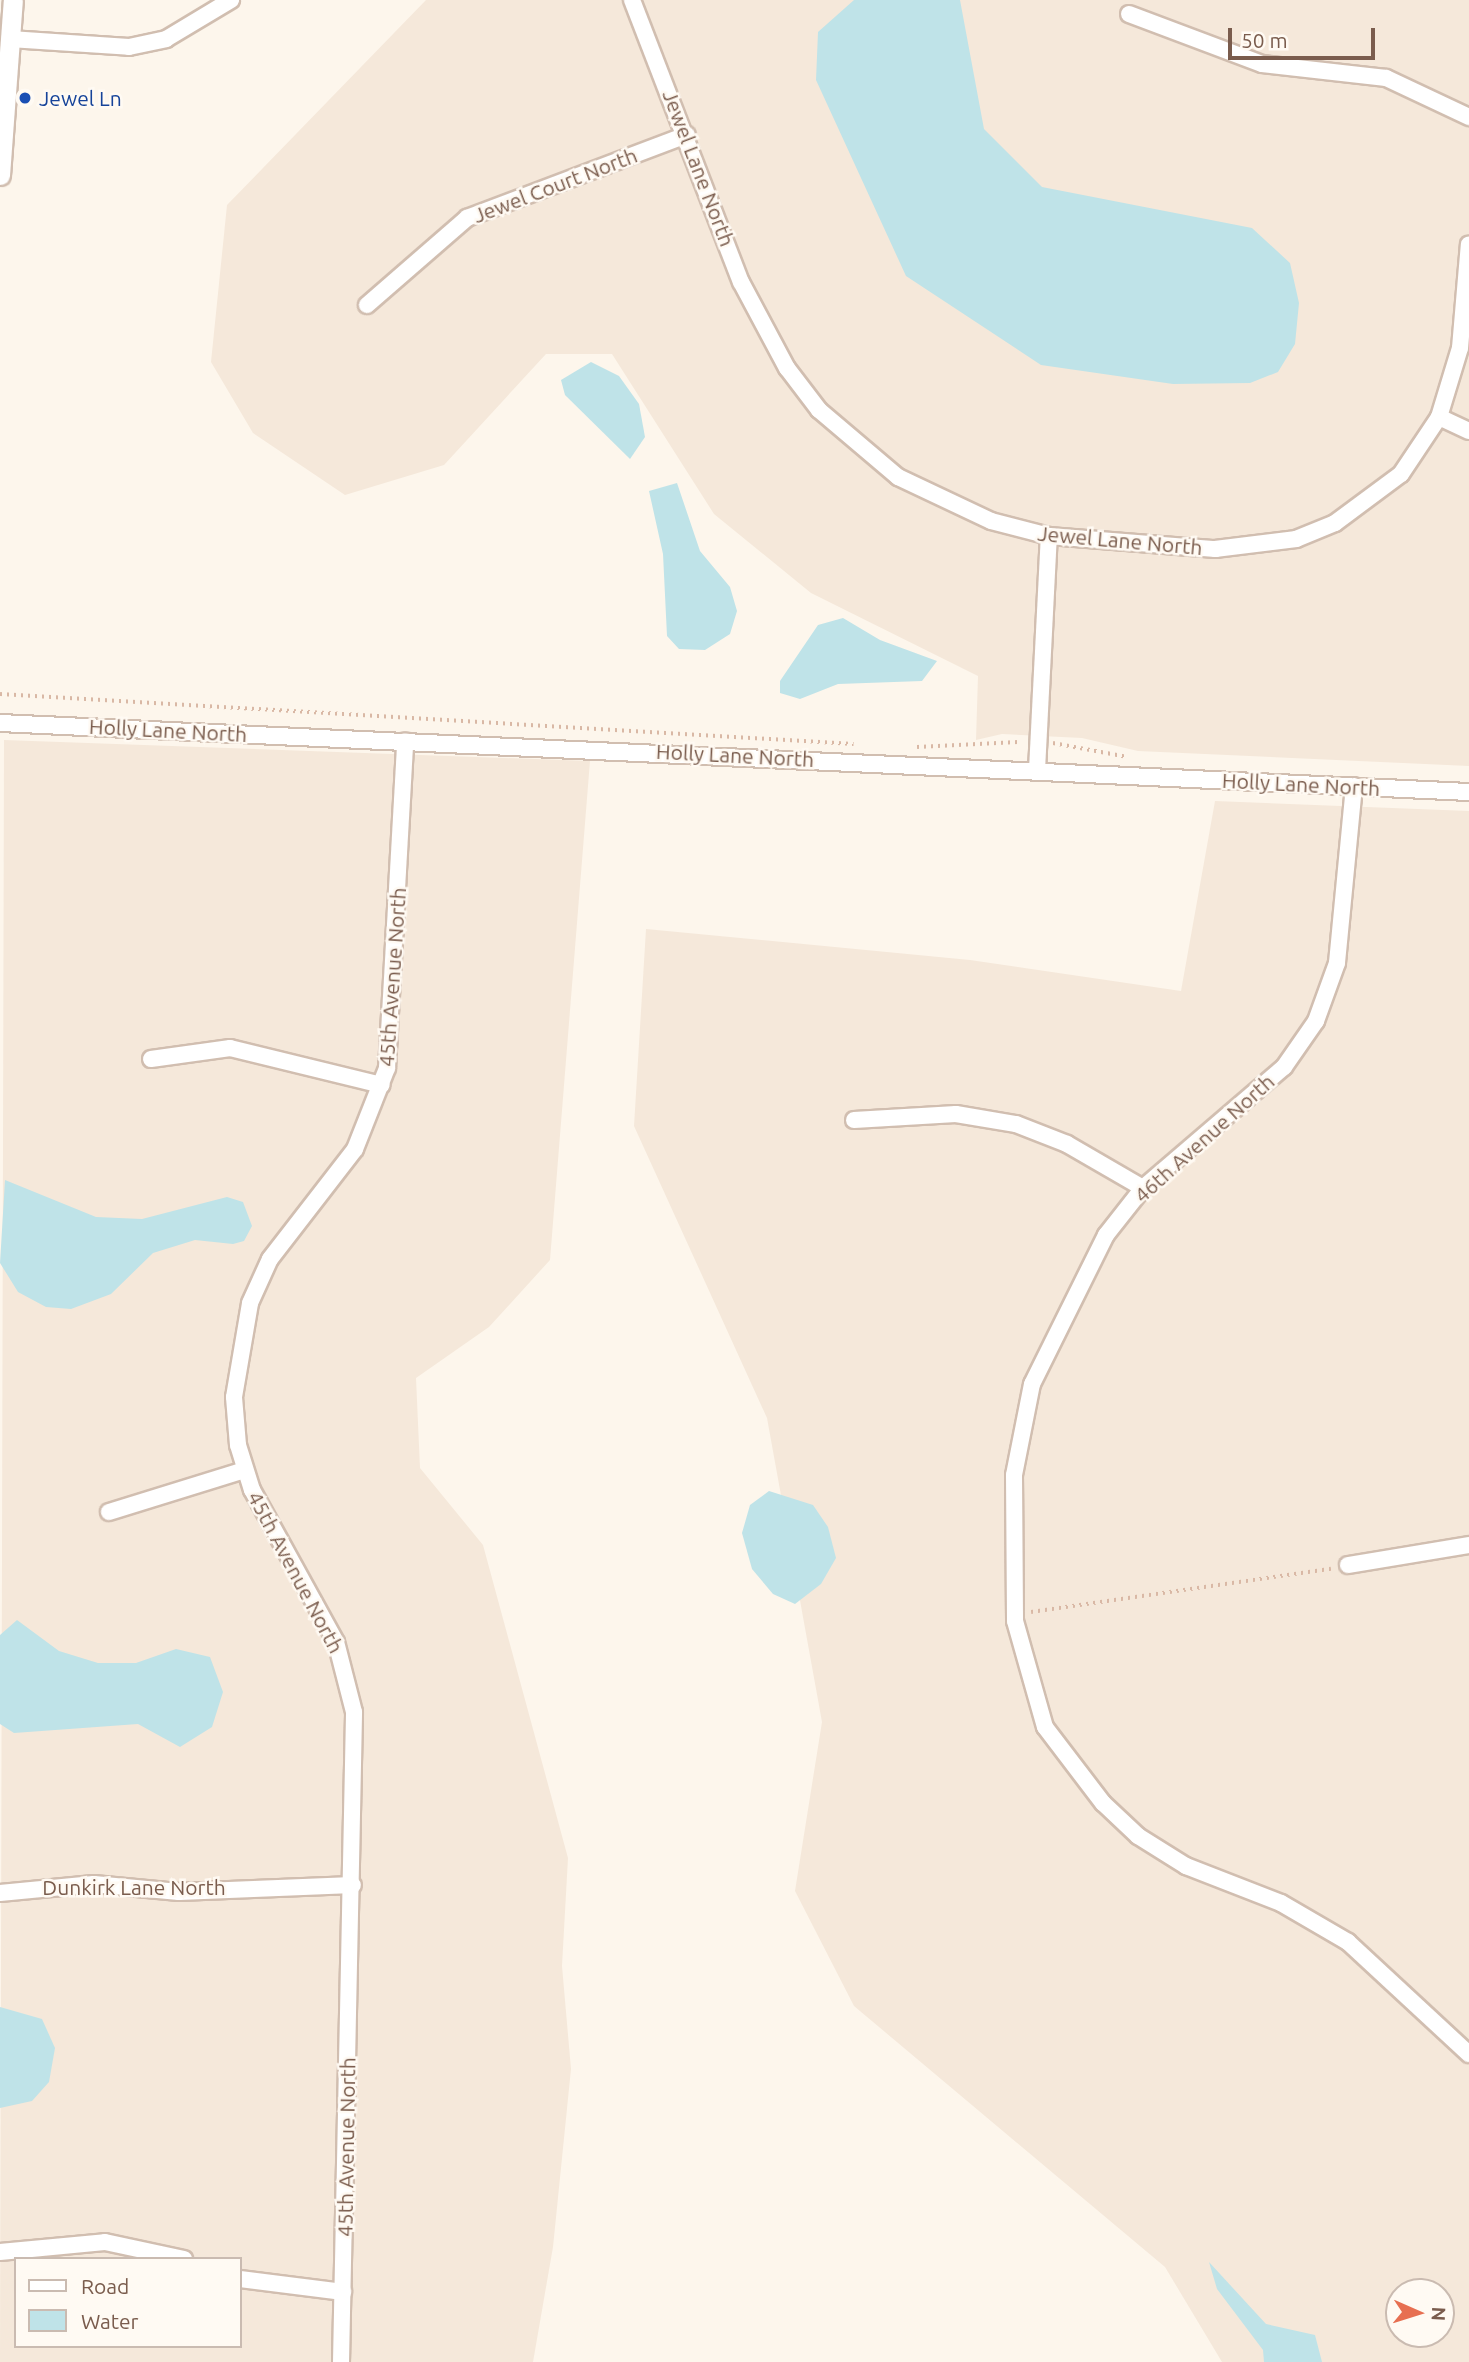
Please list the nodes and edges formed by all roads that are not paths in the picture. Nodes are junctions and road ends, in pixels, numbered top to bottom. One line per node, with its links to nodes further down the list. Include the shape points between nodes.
1 (13, 0): 5 (street)
2 (231, 0): 5 (street, via 200,23 129,47)
3 (632, 0): 7 (street, Jewel Lane North)
4 (1129, 14): 6 (street, via 1262,64 1385,78)
5 (10, 39): 8 (street)
6 (1469, 117)
7 (687, 135): 10 (street, Jewel Court North, via 467,218); 13 (street, Jewel Lane North, via 762,326 819,410 898,477 944,503)
8 (0, 164)
9 (1469, 244): 11 (street, via 1460,348)
10 (367, 305)
11 (1438, 417): 12 (street); 13 (street, Jewel Lane North, via 1401,474 1370,502 1296,539 1215,549)
12 (1469, 431)
13 (1049, 536): 16 (street)
14 (0, 723): 15 (street, Holly Lane North)
15 (405, 741): 16 (street, Holly Lane North); 20 (street, 45th Avenue North, via 393,1026)
16 (1037, 770): 17 (street, Holly Lane North)
17 (1354, 786): 18 (street, Holly Lane North); 22 (street, 46th Avenue North, via 1346,907 1337,963 1316,1021 1284,1066)
18 (1469, 792)
19 (151, 1059): 20 (street, via 230,1048)
20 (382, 1085): 23 (street, 45th Avenue North, via 355,1149 270,1259 250,1303 234,1397)
21 (854, 1120): 22 (street, via 956,1114 1016,1124 1068,1144)
22 (1143, 1188): 29 (street, 46th Avenue North, via 1106,1235 1032,1384 1014,1475 1015,1614 1045,1727 1103,1803 1138,1836 1186,1866 1281,1903 1348,1942)
23 (245, 1470): 24 (street); 27 (street, 45th Avenue North, via 348,1676 356,1749)
24 (108, 1512)
25 (1469, 1545): 26 (street)
26 (1348, 1565)
27 (352, 1885): 28 (street, Dunkirk Lane North, via 179,1892 94,1884); 33 (street, 45th Avenue North)
28 (0, 1893)
29 (1469, 2054)
30 (0, 2252): 31 (street, via 105,2242)
31 (175, 2257)
32 (242, 2278): 33 (street)
33 (343, 2292): 34 (street, 45th Avenue North)
34 (341, 2362)

